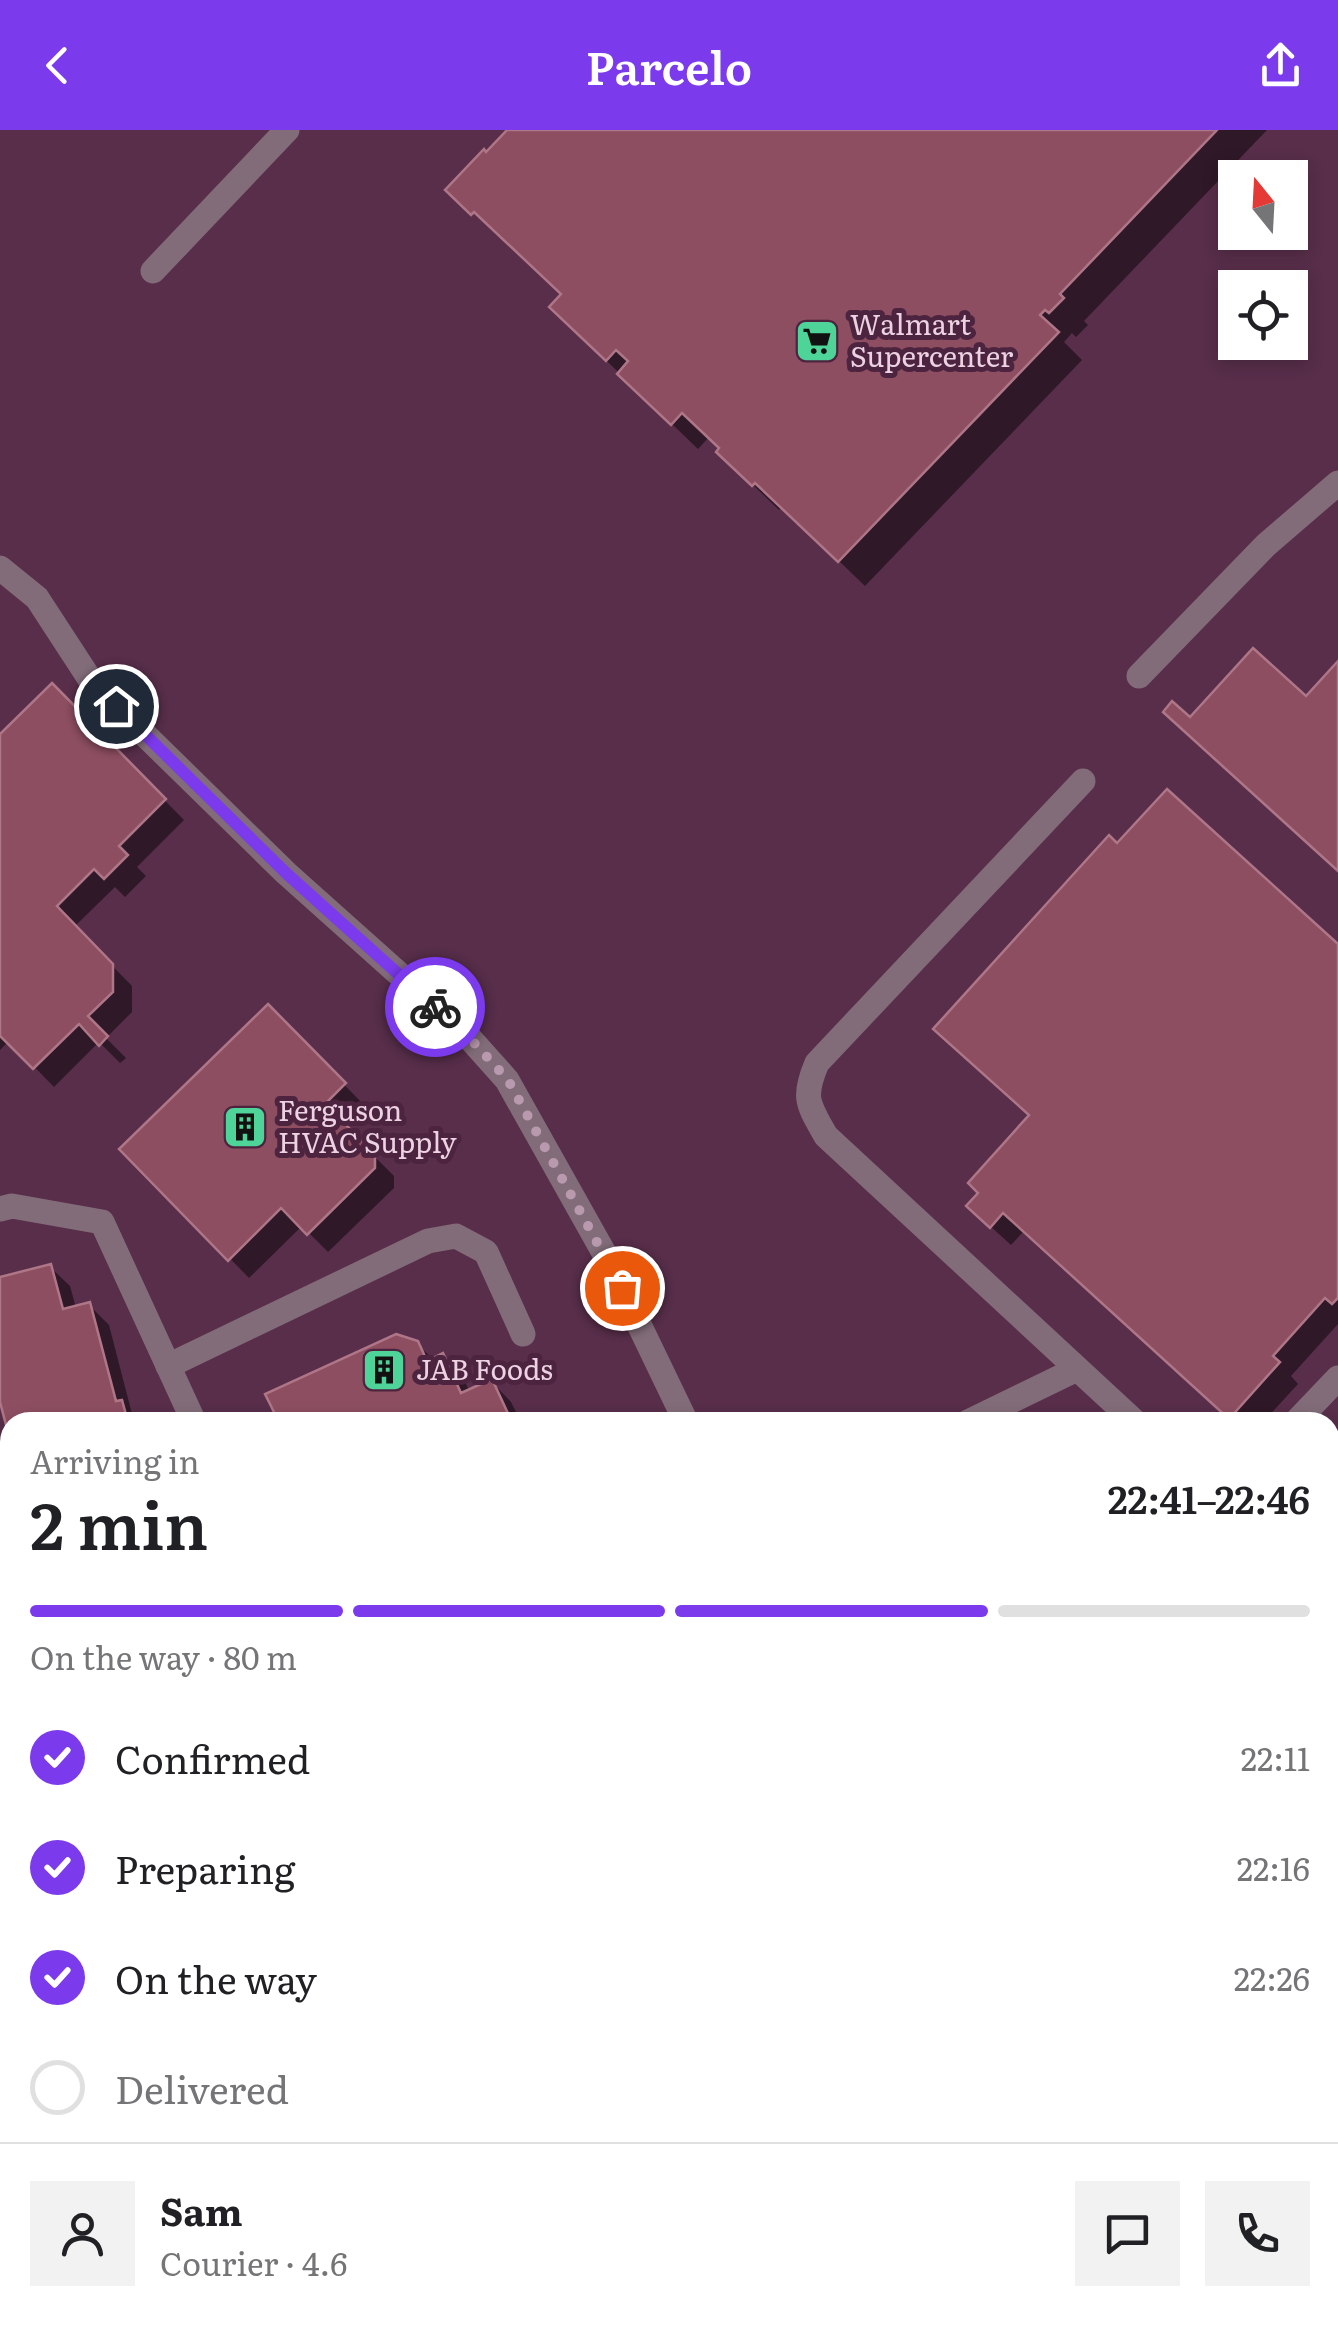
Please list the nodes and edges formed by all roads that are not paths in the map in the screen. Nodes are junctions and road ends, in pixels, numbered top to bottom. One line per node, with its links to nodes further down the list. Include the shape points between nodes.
1 (287, 130): 2 (street)
2 (152, 271)
3 (1336, 492): 5 (street, via 1266,545)
4 (0, 568): 13 (street, via 37,598 93,684 508,1080 608,1260)
5 (1139, 676)
6 (1084, 781): 10 (street, via 817,1064 807,1087 826,1136)
7 (0, 1210): 9 (street, via 12,1206 102,1222)
8 (523, 1334): 9 (street, via 486,1252 456,1236 428,1241)
9 (168, 1366): 12 (street)
10 (1077, 1369): 14 (street); 15 (street)
11 (1338, 1378): 16 (street)
12 (189, 1412)
13 (681, 1412)
14 (989, 1412)
15 (1125, 1412)
16 (1306, 1412)

